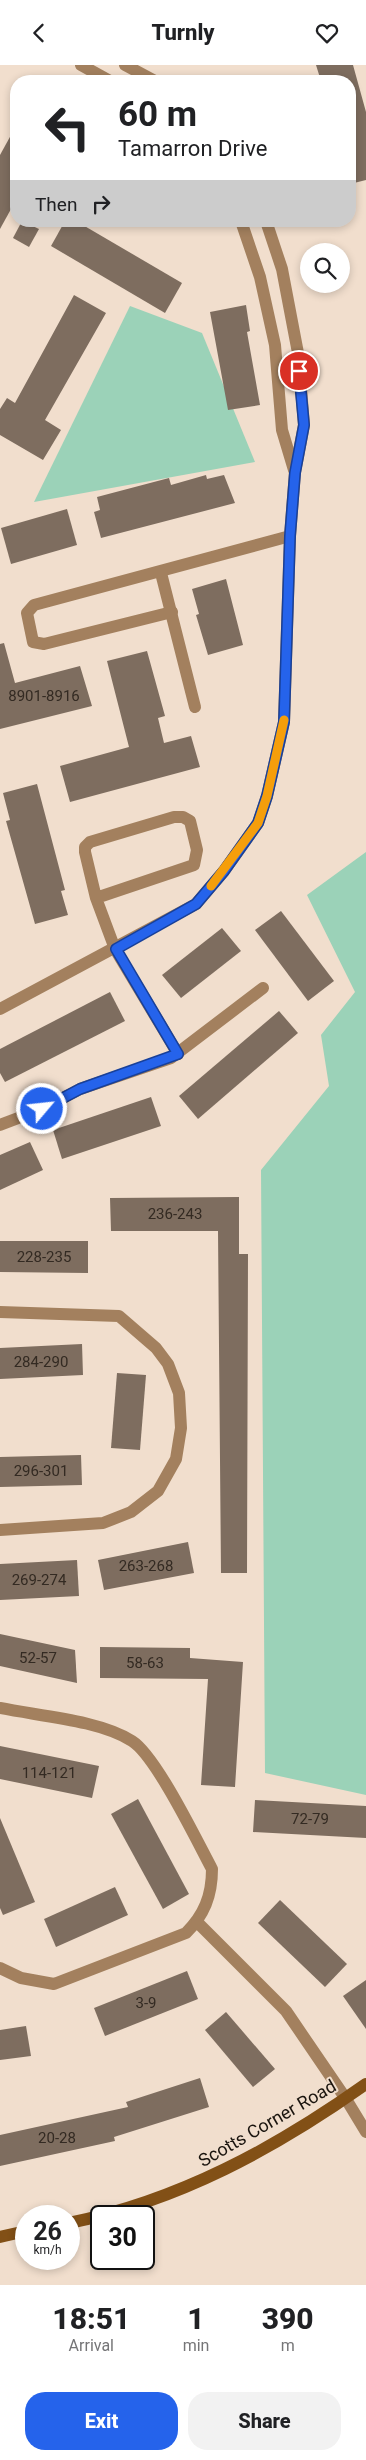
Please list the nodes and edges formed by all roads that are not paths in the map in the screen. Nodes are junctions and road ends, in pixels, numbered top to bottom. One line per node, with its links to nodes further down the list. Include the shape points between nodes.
1 (81, 65): 3 (street)
2 (125, 65): 4 (street)
3 (99, 75)
4 (144, 75)
5 (243, 227): 7 (street, via 260,277 275,345 282,430)
6 (268, 227): 7 (street, via 282,269 298,353 304,425)
7 (295, 473): 8 (street)
8 (290, 536): 9 (street); 13 (street, via 284,722 258,823 196,904)
9 (161, 573): 10 (street); 10 (street, via 34,605 27,613 33,642 44,644)
10 (172, 612): 11 (street)
11 (196, 707)
12 (96, 898): 12 (street, via 84,852 90,842 174,817 190,821 197,850 194,865); 13 (street)
13 (116, 949): 15 (street); 16 (street)
14 (263, 988): 16 (street)
15 (0, 1009)
16 (178, 1054): 17 (street, via 80,1089 42,1109)
17 (0, 1125)
18 (0, 1312): 19 (street, via 119,1316 150,1341 168,1364 179,1393 181,1428 176,1459 158,1491 131,1512 103,1523)
19 (0, 1530)
20 (0, 1709): 21 (street, via 105,1728 134,1741 152,1761 212,1869 212,1888)
21 (197, 1922): 22 (street, via 186,1933 54,1984 21,1977); 24 (street, via 286,2011)
22 (0, 1968)
23 (366, 2084): 24 (street, Scotts Corner Road)
24 (346, 2099): 25 (street); 26 (street, Scotts Corner Road, via 240,2163 184,2189)
25 (366, 2132)
26 (80, 2220)
27 (15, 2234): 28 (street)
28 (0, 2237)

